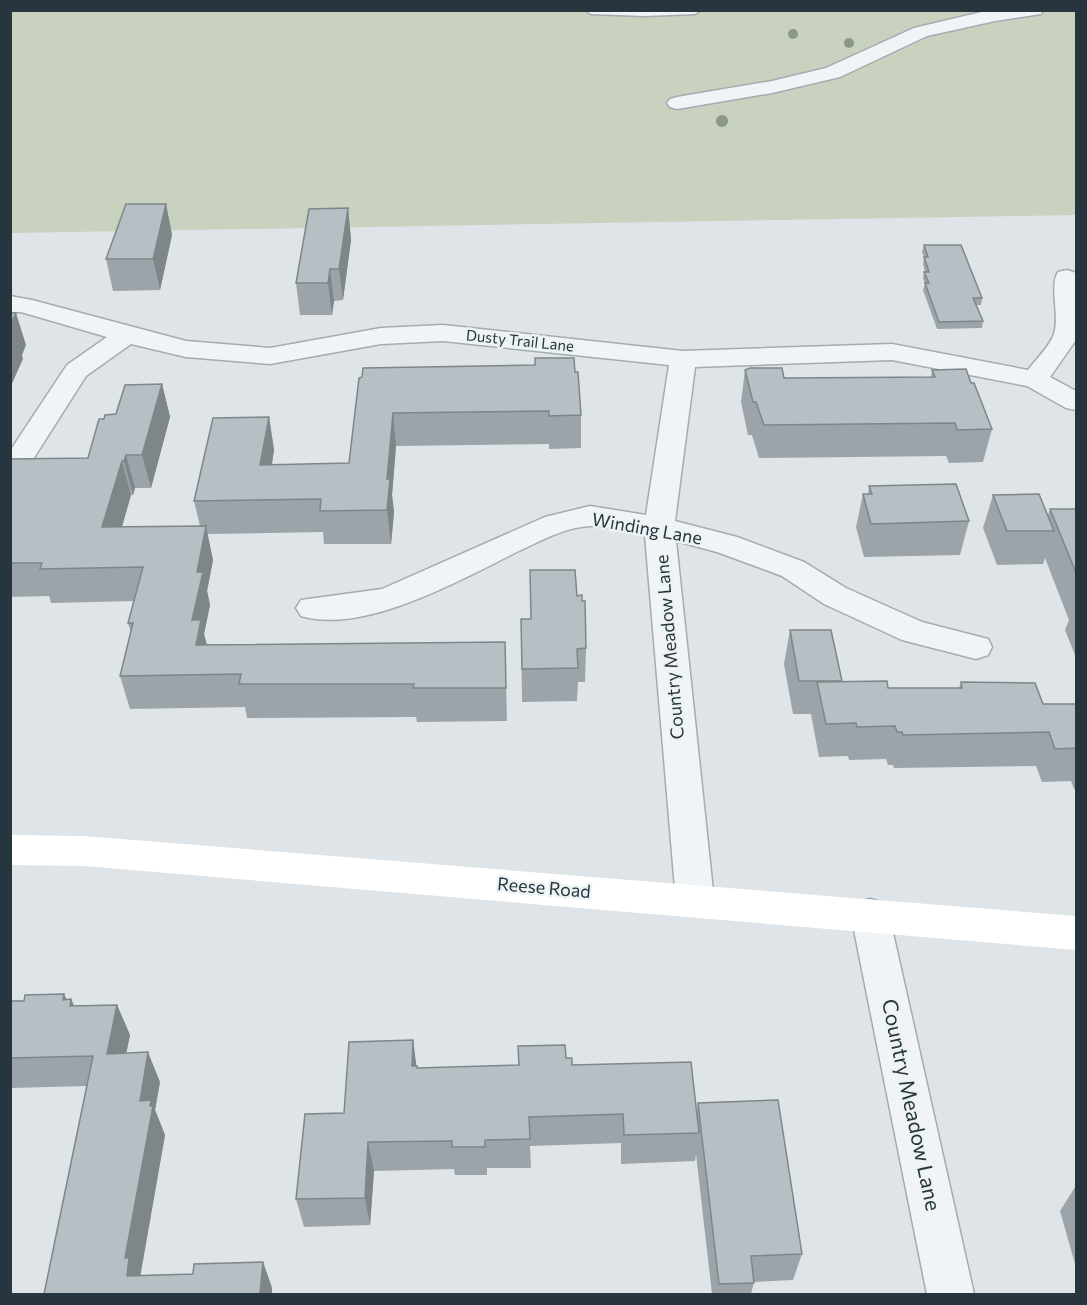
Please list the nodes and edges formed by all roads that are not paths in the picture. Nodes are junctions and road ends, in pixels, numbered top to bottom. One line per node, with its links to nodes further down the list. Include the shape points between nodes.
1 (591, 10): 2 (lane)
2 (695, 10)
3 (1034, 10): 4 (street, via 921,32 833,73)
4 (677, 103)
5 (1067, 277): 9 (street, via 1067,335)
6 (10, 304): 7 (street, Dusty Trail Lane)
7 (127, 335): 8 (street, Dusty Trail Lane, via 186,349 270,356 381,336 443,333); 11 (street, via 76,371)
8 (683, 359): 9 (street, Dusty Trail Lane, via 892,352); 12 (street, Country Meadow Lane)
9 (1035, 379): 10 (street, Dusty Trail Lane)
10 (1077, 402)
11 (20, 458)
12 (659, 527): 13 (street, Winding Lane, via 590,516 545,527 389,599); 14 (street, Winding Lane, via 726,544 793,569 860,609 914,632); 16 (street, Country Meadow Lane)
13 (312, 608)
14 (976, 647)
15 (10, 850): 16 (main road, Reese Road, via 84,851)
16 (694, 900): 17 (main road, Reese Road)
17 (870, 915): 18 (main road, Reese Road); 19 (street, Country Meadow Lane)
18 (1077, 933)
19 (951, 1294)

